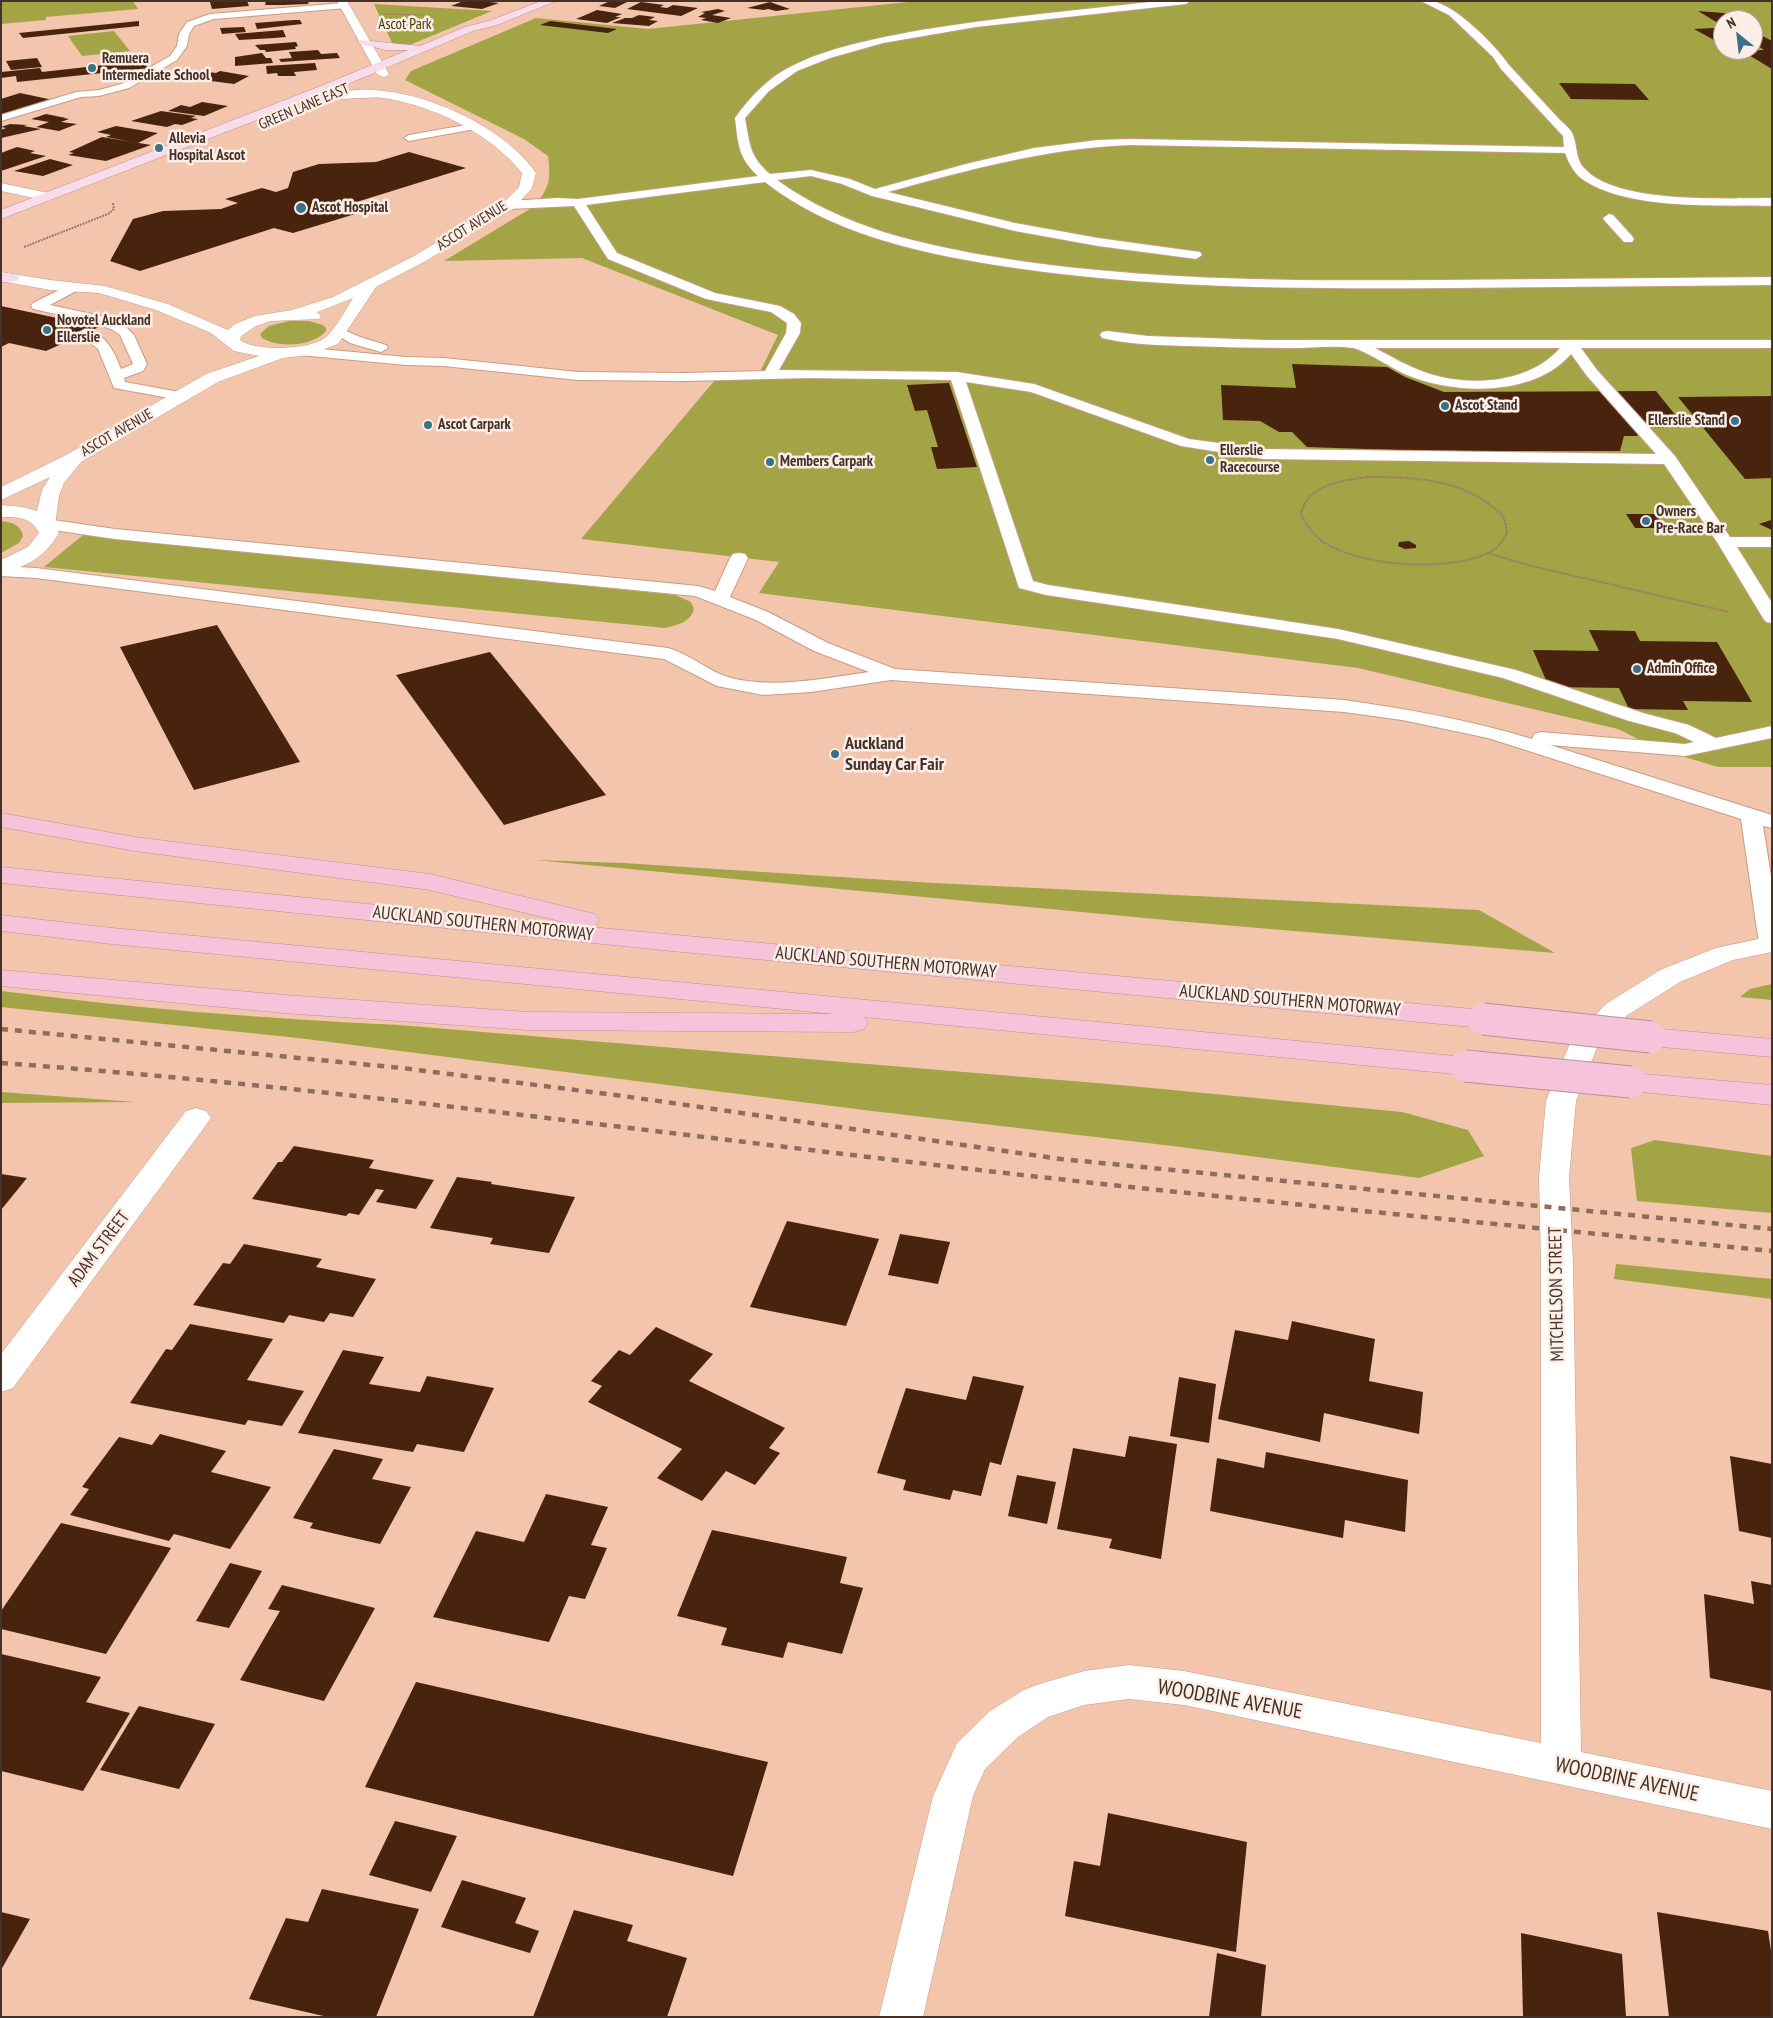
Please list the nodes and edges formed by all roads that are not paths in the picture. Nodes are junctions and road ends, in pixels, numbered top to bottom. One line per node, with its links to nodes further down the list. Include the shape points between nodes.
1 (551, 1): 5 (main road, GREEN LANE EAST)
2 (1186, 1): 15 (lane, via 912,33 836,53 794,69 765,88 740,118 746,152)
3 (1425, 1): 14 (lane, via 1452,13 1497,55 1568,135)
4 (343, 4): 6 (street, ASCOT AVENUE); 11 (lane, via 198,20 190,24 174,58 134,82 114,90 80,94)
5 (493, 23): 7 (main road, GREEN LANE EAST); 8 (main road, GREEN LANE EAST, via 485,32)
6 (364, 42): 7 (main road, via 396,48); 8 (street, ASCOT AVENUE)
7 (433, 44): 8 (main road, GREEN LANE EAST)
8 (381, 70): 9 (main road, GREEN LANE EAST); 10 (street, ASCOT AVENUE, via 388,83 411,93); 19 (main road, GREEN LANE EAST)
9 (333, 96): 10 (street, ASCOT AVENUE, via 376,94); 17 (main road, GREEN LANE EAST)
10 (423, 103): 12 (street, ASCOT AVENUE)
11 (1, 118)
12 (471, 127): 13 (lane); 21 (street, ASCOT AVENUE, via 508,149 528,173 525,188)
13 (409, 138)
14 (1568, 150): 18 (lane, via 1086,143 1010,156); 20 (lane, via 1575,165 1588,178 1618,190 1668,199)
15 (766, 177): 18 (lane, via 811,173 846,181); 22 (lane); 29 (lane, via 817,210 874,233 961,255 1097,275 1266,285)
16 (1, 187): 19 (street)
17 (97, 192)
18 (876, 193): 26 (lane, via 1015,227)
19 (48, 196): 23 (main road, GREEN LANE EAST)
20 (1772, 202)
21 (509, 204): 22 (lane); 30 (street, ASCOT AVENUE)
22 (578, 204): 46 (lane, via 612,256 711,296 775,309 789,317 794,323 793,333)
23 (1, 215)
24 (1610, 218): 25 (lane)
25 (1628, 239)
26 (1196, 256)
27 (1, 265): 32 (street, via 88,281)
28 (5, 277): 31 (street)
29 (1772, 281)
30 (369, 286): 36 (street, ASCOT AVENUE, via 338,300); 37 (street, ASCOT AVENUE)
31 (73, 287): 32 (street); 47 (lane, via 38,306 90,318 125,332 140,364 138,368)
32 (100, 289): 33 (street)
33 (162, 307): 34 (street); 40 (street, via 217,330)
34 (211, 312)
35 (230, 314): 36 (street)
36 (288, 315): 37 (street, via 325,318 336,322); 40 (street, ASCOT AVENUE, via 250,323 238,329 233,334)
37 (340, 330): 44 (street, ASCOT AVENUE, via 332,341); 45 (lane, via 355,340 376,347)
38 (84, 333): 47 (lane, via 103,344)
39 (1107, 335): 41 (lane, via 1148,340 1266,344)
40 (234, 343): 44 (street, via 240,348 260,353); 49 (street, ASCOT AVENUE, via 229,358)
41 (1354, 343): 43 (lane); 43 (lane, via 1422,376 1446,383 1483,384 1520,379 1553,364)
42 (1772, 344): 43 (lane)
43 (1570, 345): 52 (lane)
44 (295, 352): 45 (lane); 49 (street, ASCOT AVENUE)
45 (444, 362): 46 (lane, via 578,376)
46 (770, 374): 48 (lane)
47 (116, 376): 50 (lane, via 119,385)
48 (957, 376): 52 (lane, via 1034,388 1186,443 1263,454); 65 (lane, via 1025,584 1046,590 1338,634 1508,674 1682,729)
49 (212, 378): 50 (street, ASCOT AVENUE)
50 (180, 396): 51 (street, ASCOT AVENUE)
51 (74, 458): 53 (street, ASCOT AVENUE); 55 (street, ASCOT AVENUE, via 52,484)
52 (1669, 459): 56 (lane)
53 (1, 494)
54 (1, 511): 55 (street, via 37,517)
55 (46, 524): 59 (street, ASCOT AVENUE, via 49,533 45,543 32,554); 60 (lane, via 115,534 698,591)
56 (1725, 542): 57 (lane); 61 (lane)
57 (1772, 542)
58 (739, 558): 60 (lane)
59 (1, 569): 62 (lane, via 668,654 724,682 763,689 812,686)
60 (720, 600): 62 (lane, via 762,616 820,647)
61 (1772, 618)
62 (891, 674): 64 (lane, via 1344,706)
63 (1772, 732): 65 (lane)
64 (1493, 733): 65 (lane, via 1658,750); 66 (lane)
65 (1715, 745)
66 (1762, 819): 71 (lane)
67 (1, 820): 70 (highway, via 135,844 430,882)
68 (1, 875): 70 (highway, AUCKLAND SOUTHERN MOTORWAY)
69 (1, 923): 73 (highway)
70 (682, 944): 74 (highway, AUCKLAND SOUTHERN MOTORWAY, bridge)
71 (1771, 944): 78 (street, MITCHELSON STREET, via 1725,954 1670,976 1616,1010 1585,1040 1561,1101 1554,1177)
72 (1, 978): 73 (highway, via 284,1004 528,1021)
73 (1023, 1024): 75 (highway, bridge)
74 (1772, 1048)
75 (1772, 1096)
76 (196, 1118): 77 (street, ADAM STREET)
77 (1, 1379)
78 (1561, 1766): 79 (street, WOODBINE AVENUE); 80 (street, WOODBINE AVENUE, via 1184,1688 1130,1682 1084,1688 1036,1703 1004,1724 971,1756 953,1796)
79 (1772, 1810)
80 (901, 2017)

